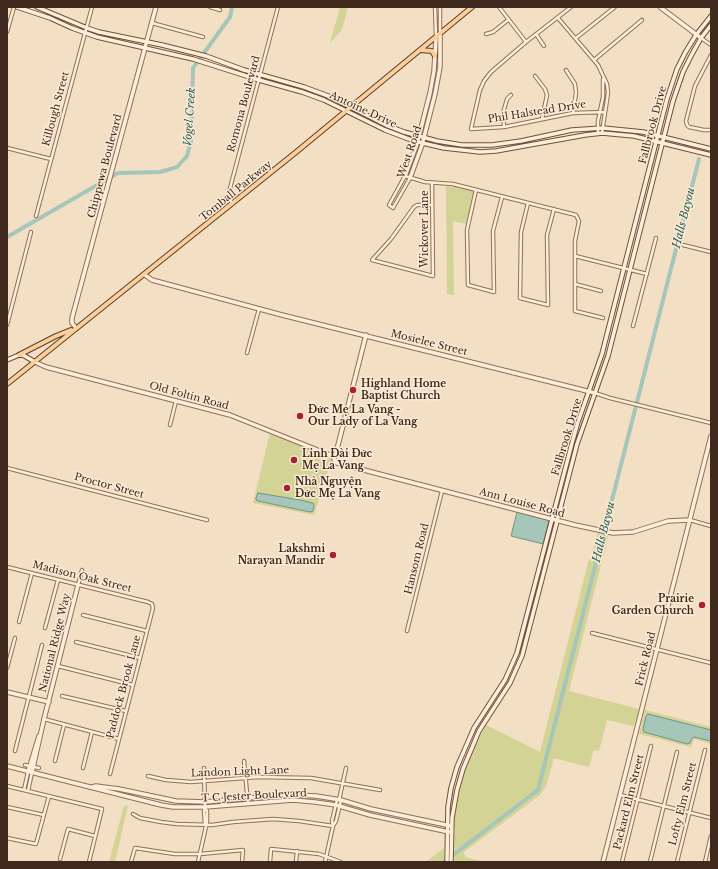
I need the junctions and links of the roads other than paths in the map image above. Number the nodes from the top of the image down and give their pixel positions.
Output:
1 (14, 7) edge
2 (17, 7) edge
3 (37, 7) edge
4 (92, 7) edge
5 (156, 7) edge
6 (210, 7) edge
7 (278, 7) edge
8 (435, 7) edge
9 (440, 7) edge
10 (472, 7) edge
11 (499, 7) edge
12 (572, 7) edge
13 (615, 7) edge
14 (660, 7) edge
15 (220, 10) dead end
16 (52, 13) junction
17 (711, 16) edge
18 (50, 18) junction
19 (558, 18) junction
20 (508, 20) junction
21 (642, 20) dead end
22 (152, 23) junction
23 (711, 25) edge
24 (87, 28) junction
25 (7, 32) edge
26 (85, 34) junction
27 (440, 34) junction
28 (486, 34) dead end
29 (536, 34) junction
30 (696, 35) junction
31 (203, 37) dead end
32 (436, 38) junction
33 (576, 38) junction
34 (701, 38) junction
35 (146, 42) junction
36 (526, 42) junction
37 (711, 45) edge
38 (544, 46) dead end
39 (145, 47) junction
40 (179, 50) junction
41 (420, 50) junction
42 (178, 55) junction
43 (711, 55) edge
44 (435, 56) junction
45 (594, 60) junction
46 (228, 64) junction
47 (226, 70) junction
48 (566, 70) dead end
49 (260, 75) junction
50 (535, 76) dead end
51 (603, 78) junction
52 (259, 80) junction
53 (304, 87) junction
54 (302, 92) junction
55 (430, 93) junction
56 (436, 94) junction
57 (511, 94) dead end
58 (350, 107) junction
59 (345, 111) junction
60 (600, 111) junction
61 (605, 112) junction
62 (572, 113) junction
63 (542, 119) junction
64 (386, 125) junction
65 (504, 127) junction
66 (598, 128) junction
67 (603, 128) junction
68 (385, 130) junction
69 (711, 130) edge
70 (602, 133) junction
71 (598, 134) junction
72 (419, 136) junction
73 (546, 136) junction
74 (658, 136) junction
75 (664, 137) junction
76 (424, 138) junction
77 (657, 141) junction
78 (417, 142) junction
79 (547, 142) junction
80 (422, 143) junction
81 (662, 143) junction
82 (480, 146) junction
83 (7, 148) edge
84 (711, 149) edge
85 (480, 152) junction
86 (711, 155) edge
87 (51, 159) junction
88 (405, 176) junction
89 (410, 178) junction
90 (432, 183) junction
91 (476, 190) junction
92 (502, 197) junction
93 (642, 198) junction
94 (648, 199) junction
95 (233, 203) junction
96 (528, 203) junction
97 (432, 205) junction
98 (554, 209) junction
99 (36, 216) dead end
100 (31, 232) dead end
101 (656, 238) dead end
102 (683, 245) dead end
103 (711, 252) edge
104 (574, 256) junction
105 (624, 268) junction
106 (630, 270) junction
107 (145, 274) junction
108 (647, 274) junction
109 (575, 284) junction
110 (601, 291) dead end
111 (259, 309) junction
112 (603, 318) dead end
113 (7, 325) edge
114 (633, 326) dead end
115 (76, 328) junction
116 (366, 336) junction
117 (247, 353) dead end
118 (19, 355) junction
119 (7, 360) edge
120 (35, 362) junction
121 (7, 384) edge
122 (589, 391) junction
123 (595, 393) junction
124 (176, 401) junction
125 (711, 423) edge
126 (170, 425) dead end
127 (711, 436) edge
128 (335, 457) junction
129 (7, 468) edge
130 (442, 491) junction
131 (552, 519) junction
132 (207, 520) dead end
133 (690, 520) junction
134 (558, 521) junction
135 (711, 526) edge
136 (7, 567) edge
137 (82, 570) dead end
138 (32, 573) junction
139 (58, 580) junction
140 (78, 585) junction
141 (152, 604) joint
142 (529, 609) junction
143 (534, 611) junction
144 (83, 615) dead end
145 (19, 622) dead end
146 (45, 628) dead end
147 (147, 631) junction
148 (407, 631) dead end
149 (592, 634) dead end
150 (15, 638) dead end
151 (76, 642) dead end
152 (42, 645) dead end
153 (657, 650) junction
154 (517, 653) junction
155 (522, 656) junction
156 (140, 658) junction
157 (711, 664) edge
158 (58, 666) junction
159 (7, 668) edge
160 (133, 685) junction
161 (7, 692) edge
162 (62, 696) dead end
163 (28, 697) junction
164 (49, 702) junction
165 (126, 711) junction
166 (44, 720) junction
167 (64, 725) junction
168 (92, 732) junction
169 (119, 739) junction
170 (652, 746) dead end
171 (705, 750) dead end
172 (15, 751) dead end
173 (677, 752) dead end
174 (55, 761) dead end
175 (244, 761) dead end
176 (25, 765) dead end
177 (7, 766) edge
178 (32, 767) junction
179 (39, 768) dead end
180 (83, 768) dead end
181 (204, 768) dead end
182 (346, 768) dead end
183 (30, 772) junction
184 (110, 774) dead end
185 (148, 776) dead end
186 (246, 778) junction
187 (205, 782) junction
188 (343, 783) junction
189 (7, 786) edge
190 (90, 787) junction
191 (24, 790) junction
192 (380, 790) dead end
193 (28, 791) junction
194 (128, 791) junction
195 (620, 795) junction
196 (49, 796) junction
197 (126, 797) junction
198 (247, 798) junction
199 (638, 799) junction
200 (339, 800) junction
201 (205, 802) junction
202 (248, 804) junction
203 (7, 806) edge
204 (338, 806) junction
205 (664, 806) junction
206 (205, 807) junction
207 (690, 812) junction
208 (133, 814) dead end
209 (44, 815) junction
210 (711, 818) edge
211 (206, 825) junction
212 (333, 826) junction
213 (449, 826) junction
214 (449, 832) junction
215 (95, 836) junction
216 (711, 836) edge
217 (7, 838) edge
218 (298, 852) junction
219 (200, 854) junction
220 (326, 856) junction
221 (60, 859) dead end
222 (89, 862) edge
223 (131, 862) edge
224 (198, 862) edge
225 (242, 862) edge
226 (270, 862) edge
227 (296, 862) edge
228 (325, 862) edge
229 (341, 862) edge
230 (447, 862) edge
231 (451, 862) edge
232 (603, 862) edge
233 (622, 862) edge
234 (650, 862) edge
235 (677, 862) edge
236 (705, 862) edge

1 - 25 street
2 - 18 street, Antoine Drive
3 - 16 street, Antoine Drive
4 - 24 street, Killough Street
5 - 22 street, Chippewa Boulevard
6 - 15 street
7 - 49 street, Romona Boulevard
8 - 32 street, West Road
9 - 27 street, West Road
10 - 27 main road, Tomball Parkway
11 - 20 street
12 - 19 street
13 - 33 street
14 - 30 street
16 - 18 street
16 - 24 street, Antoine Drive
17 - 30 street, Fallbrook Drive
18 - 26 street, Antoine Drive
19 - 29 street
19 - 33 street
20 - 28 street
20 - 36 street
21 - 45 street
22 - 31 street
22 - 35 street, Chippewa Boulevard
23 - 34 street, Fallbrook Drive
24 - 26 street, Killough Street
24 - 35 street, Antoine Drive
26 - 39 street, Antoine Drive
26 - 87 street, Killough Street
27 - 32 main road, Tomball Parkway
27 - 56 street, West Road
29 - 36 street
29 - 38 street
30 - 34 street
30 - 74 street, Fallbrook Drive
32 - 41 main road, Tomball Parkway
32 - 44 street, West Road
33 - 45 street
34 - 37 street
34 - 75 street, Fallbrook Drive
35 - 39 street, Chippewa Boulevard
35 - 40 street, Antoine Drive
36 - 65 street, Phil Halstead Drive
39 - 42 street, Antoine Drive
39 - 115 street, Chippewa Boulevard
40 - 42 street
40 - 46 street, Antoine Drive
41 - 44 main road
41 - 58 main road, Tomball Parkway
42 - 47 street, Antoine Drive
43 - 69 street
44 - 55 street, West Road
45 - 51 street
46 - 47 street
46 - 49 street, Antoine Drive
47 - 52 street, Antoine Drive
48 - 62 street
49 - 52 street, Romona Boulevard
49 - 53 street, Antoine Drive
50 - 63 street
51 - 60 street
51 - 61 street
52 - 54 street, Antoine Drive
52 - 95 street, Romona Boulevard
53 - 54 street
53 - 58 street, Antoine Drive
54 - 59 street, Antoine Drive
55 - 56 street
55 - 72 street, West Road
56 - 76 street, West Road
57 - 65 street
58 - 59 main road, Tomball Parkway
58 - 64 street, Antoine Drive
59 - 68 street, Antoine Drive
59 - 95 main road, Tomball Parkway
60 - 61 street, Phil Halstead Drive
60 - 62 street, Phil Halstead Drive
60 - 66 street
61 - 67 street
62 - 63 street, Phil Halstead Drive
63 - 65 street, Phil Halstead Drive
64 - 68 street
64 - 72 street, Antoine Drive
66 - 67 street, Antoine Drive
66 - 71 street
66 - 73 street, Antoine Drive
67 - 70 street
67 - 74 street, Antoine Drive
68 - 78 street, Antoine Drive
70 - 71 street, Antoine Drive
70 - 77 street, Antoine Drive
71 - 79 street, Antoine Drive
72 - 76 street, Antoine Drive
72 - 78 street, West Road
73 - 79 street
73 - 82 street, Antoine Drive
74 - 75 street, Antoine Drive
74 - 77 street, Fallbrook Drive
75 - 81 street, Fallbrook Drive
75 - 84 street, Antoine Drive
76 - 80 street, West Road
76 - 82 street, Antoine Drive
77 - 81 street, Antoine Drive
77 - 93 street, Fallbrook Drive
78 - 80 street, Antoine Drive
78 - 88 street, West Road
79 - 85 street, Antoine Drive
80 - 85 street, Antoine Drive
80 - 89 street, West Road
81 - 86 street, Antoine Drive
81 - 94 street, Fallbrook Drive
82 - 85 street
83 - 87 street
87 - 99 street, Killough Street
88 - 89 street
88 - 89 street, West Road
89 - 90 street
90 - 91 street
90 - 97 street, Wickover Lane
91 - 92 street
91 - 92 street
92 - 96 street
93 - 94 street
93 - 105 street, Fallbrook Drive
94 - 106 street, Fallbrook Drive
95 - 107 main road, Tomball Parkway
96 - 98 street
96 - 98 street
97 - 97 street, Wickover Lane
98 - 104 street
100 - 113 street
101 - 108 street
102 - 103 street
104 - 105 street
104 - 109 street
105 - 106 street
105 - 122 street, Fallbrook Drive
106 - 108 street
106 - 123 street, Fallbrook Drive
107 - 111 street, Mosielee Street
107 - 115 main road, Tomball Parkway
108 - 114 street
109 - 110 street
109 - 112 street
111 - 116 street, Mosielee Street
111 - 117 street
115 - 118 main road
115 - 120 main road, Tomball Parkway
116 - 122 street, Mosielee Street
116 - 128 street
118 - 119 street
118 - 120 street, Old Foltin Road
120 - 121 main road, Tomball Parkway
120 - 124 street, Old Foltin Road
122 - 123 street, Mosielee Street
122 - 131 street, Fallbrook Drive
123 - 125 street, Mosielee Street
123 - 134 street, Fallbrook Drive
124 - 126 street
124 - 128 street, Old Foltin Road
127 - 133 street, Frick Road
128 - 130 street, Ann Louise Road
129 - 132 street, Proctor Street
130 - 131 street, Ann Louise Road
130 - 148 street, Hansom Road
131 - 134 street, Ann Louise Road
131 - 142 street, Fallbrook Drive
133 - 134 street, Ann Louise Road
133 - 135 street, Ann Louise Road
133 - 153 street, Frick Road
134 - 143 street, Fallbrook Drive
136 - 138 street, Madison Oak Street
137 - 140 street, National Ridge Way
138 - 139 street, Madison Oak Street
138 - 145 street
139 - 140 street, Madison Oak Street
139 - 146 street
140 - 141 street, Madison Oak Street
140 - 158 street, National Ridge Way
141 - 147 street, Paddock Brook Lane
142 - 143 street
142 - 154 street, Fallbrook Drive
143 - 155 street, Fallbrook Drive
144 - 147 street
147 - 156 street, Paddock Brook Lane
149 - 153 street
150 - 159 street
151 - 156 street
152 - 163 street
153 - 157 street
153 - 195 street, Frick Road
154 - 155 street
154 - 213 street, Fallbrook Drive
155 - 213 street, Fallbrook Drive
156 - 160 street, Paddock Brook Lane
158 - 160 street
158 - 164 street, National Ridge Way
160 - 165 street, Paddock Brook Lane
161 - 163 street
162 - 165 street
163 - 164 street
163 - 172 street
164 - 166 street, National Ridge Way
165 - 169 street, Paddock Brook Lane
166 - 167 street
166 - 178 street, National Ridge Way
167 - 168 street
167 - 174 street
168 - 169 street
168 - 180 street
169 - 184 street, Paddock Brook Lane
170 - 199 street, Packard Elm Street
171 - 207 street, Lofty Elm Street
173 - 205 street
175 - 186 street
176 - 178 street
177 - 183 street, T C Jester Boulevard
178 - 179 street
178 - 183 street, National Ridge Way
181 - 187 street
182 - 188 street
183 - 190 street, T C Jester Boulevard
183 - 191 street, National Ridge Way
183 - 193 street, National Ridge Way
185 - 187 street, Landon Light Lane
186 - 187 street, Landon Light Lane
186 - 188 street, Landon Light Lane
186 - 198 street
187 - 201 street
188 - 192 street, Landon Light Lane
188 - 200 street
189 - 191 street
190 - 194 street, T C Jester Boulevard
190 - 197 street, T C Jester Boulevard
191 - 193 street
193 - 196 street
194 - 197 street
194 - 201 street, T C Jester Boulevard
195 - 199 street
195 - 232 street, Frick Road
196 - 209 street
196 - 215 street
197 - 206 street, T C Jester Boulevard
198 - 200 street, T C Jester Boulevard
198 - 201 street, T C Jester Boulevard
198 - 202 street
199 - 205 street
199 - 233 street, Packard Elm Street
200 - 204 street
200 - 213 street, T C Jester Boulevard
201 - 206 street
202 - 204 street, T C Jester Boulevard
202 - 206 street, T C Jester Boulevard
203 - 209 street
204 - 212 street
204 - 214 street, T C Jester Boulevard
205 - 207 street
205 - 234 street
206 - 211 street
207 - 210 street
207 - 235 street, Lofty Elm Street
208 - 211 street
209 - 217 street
211 - 212 street
211 - 219 street
212 - 220 street
213 - 214 street, Fallbrook Drive
214 - 230 street, Fallbrook Drive
214 - 231 street, Fallbrook Drive
215 - 221 street
215 - 222 street
216 - 236 street
218 - 220 street
218 - 226 street
218 - 227 street
219 - 223 street
219 - 224 street
219 - 225 street
220 - 228 street
220 - 229 street

